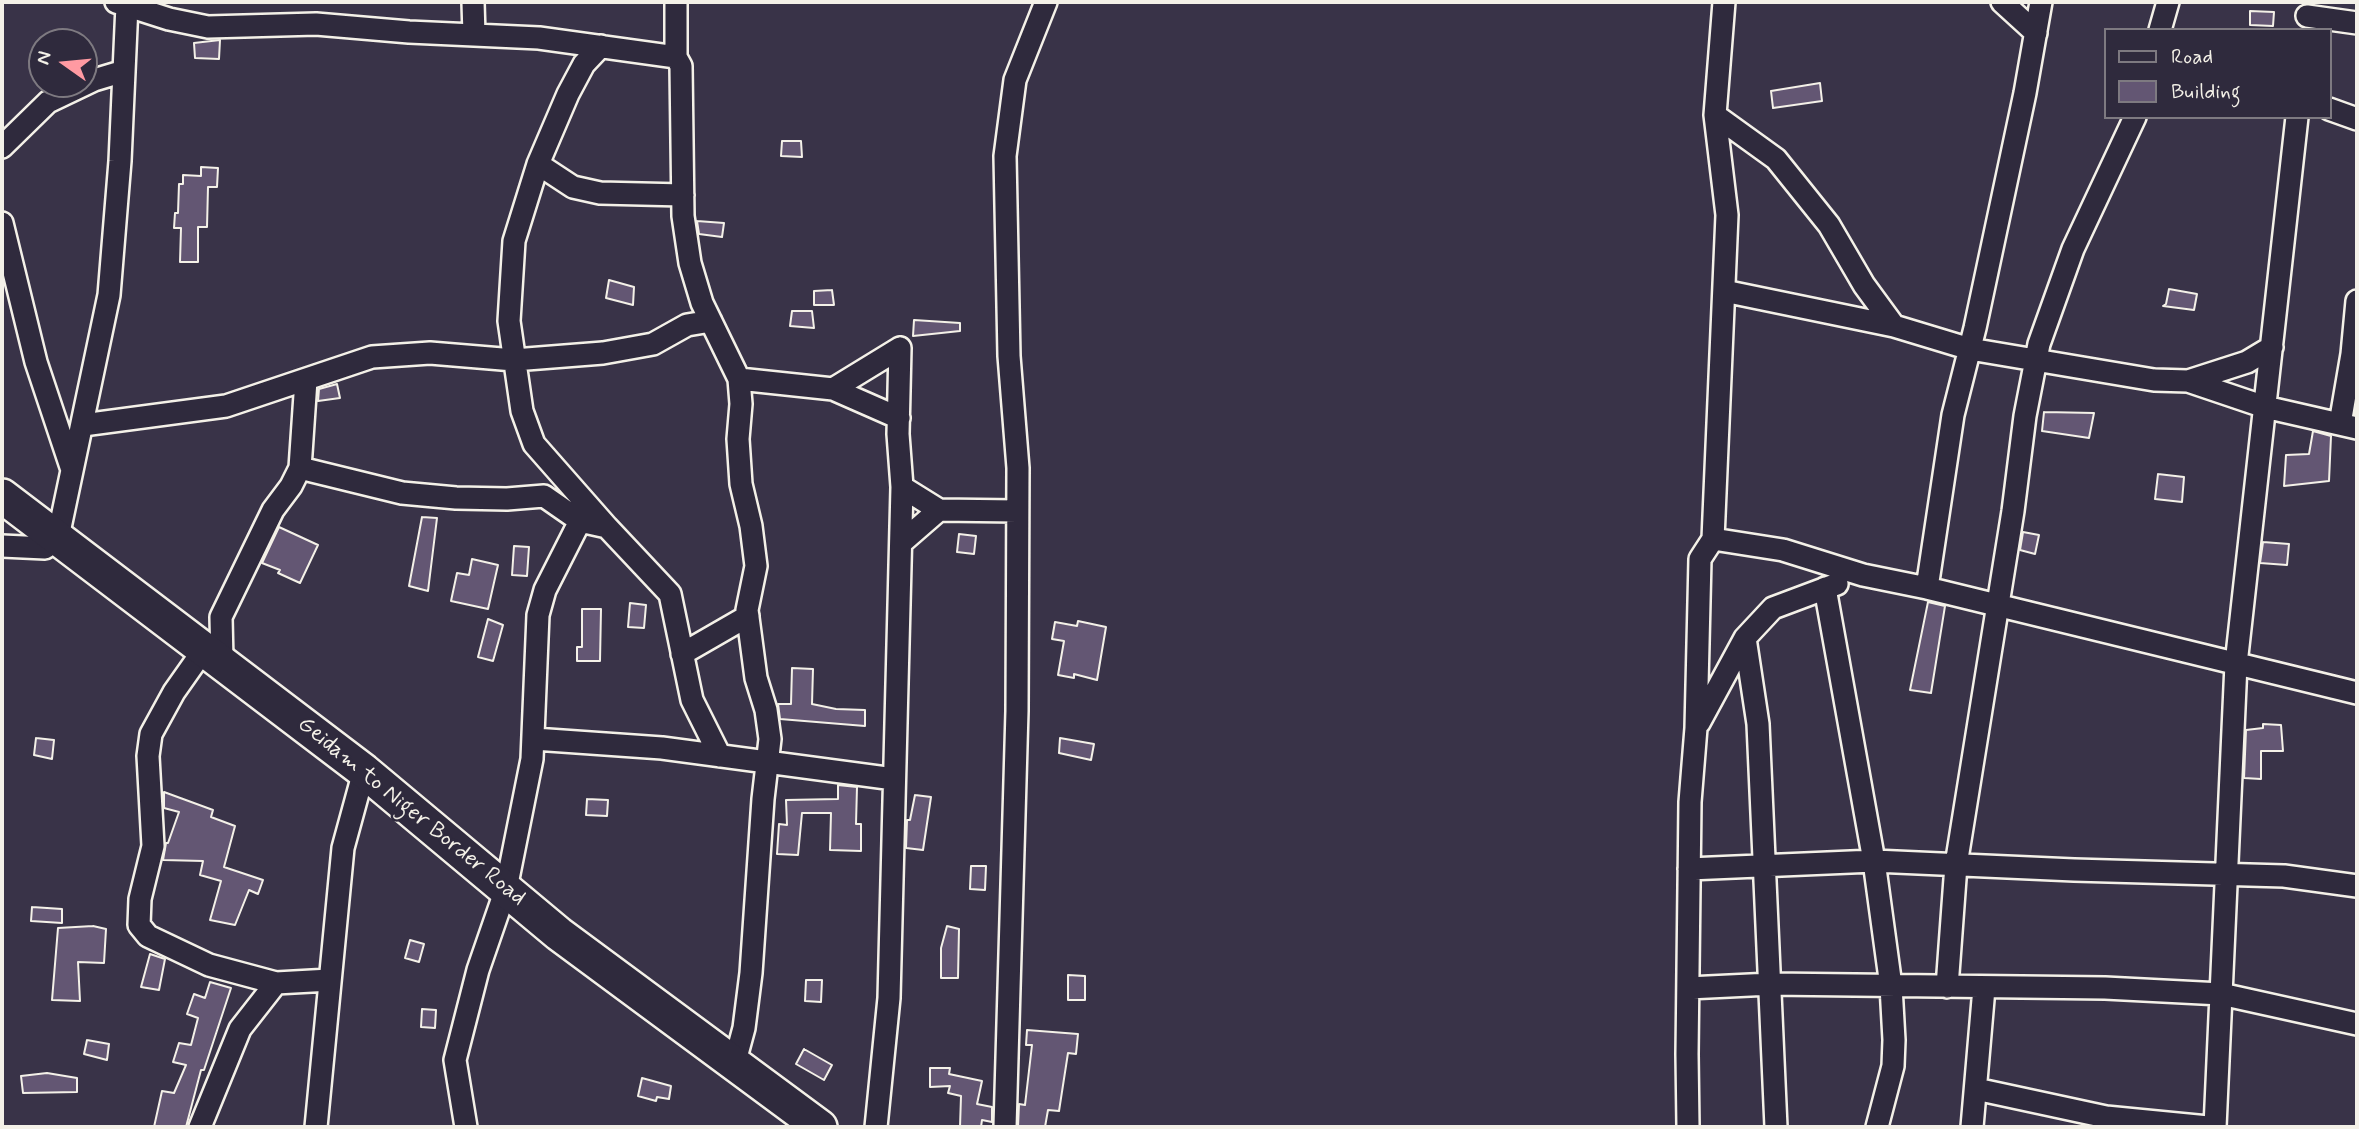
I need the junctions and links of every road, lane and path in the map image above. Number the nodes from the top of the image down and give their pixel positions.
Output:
1 (473, 2) edge
2 (676, 2) edge
3 (1046, 2) edge
4 (1724, 2) edge
5 (2001, 2) edge
6 (2041, 2) edge
7 (2168, 2) edge
8 (121, 4) edge
9 (2307, 16) edge
10 (2357, 23) edge
11 (2161, 28) edge
12 (2036, 33) junction
13 (474, 35) junction
14 (601, 46) junction
15 (676, 57) junction
16 (124, 72) junction
17 (2331, 110) edge
18 (1715, 115) junction
19 (2134, 119) edge
20 (2297, 119) edge
21 (2357, 119) edge
22 (2, 147) edge
23 (538, 164) junction
24 (683, 195) junction
25 (2, 223) edge
26 (1724, 291) junction
27 (2357, 301) edge
28 (711, 321) junction
29 (1894, 327) junction
30 (2272, 347) junction
31 (1970, 349) junction
32 (514, 360) junction
33 (2036, 362) junction
34 (739, 379) junction
35 (306, 380) junction
36 (2188, 381) junction
37 (833, 390) junction
38 (2264, 407) junction
39 (899, 418) junction
40 (83, 425) junction
41 (2348, 426) edge
42 (300, 468) junction
43 (72, 470) junction
44 (902, 487) junction
45 (2, 496) edge
46 (939, 510) junction
47 (1017, 511) junction
48 (580, 521) junction
49 (607, 527) junction
50 (58, 537) junction
51 (1713, 539) junction
52 (901, 544) junction
53 (2, 547) edge
54 (1863, 575) junction
55 (1825, 587) junction
56 (1927, 588) junction
57 (1998, 607) junction
58 (748, 616) junction
59 (1745, 638) junction
60 (682, 654) junction
61 (214, 655) junction
62 (2236, 664) junction
63 (2357, 693) edge
64 (1696, 727) junction
65 (534, 739) junction
66 (720, 756) junction
67 (767, 762) junction
68 (365, 771) junction
69 (894, 779) junction
70 (1874, 861) junction
71 (1956, 865) junction
72 (1766, 866) junction
73 (1689, 869) junction
74 (2225, 874) junction
75 (2357, 886) edge
76 (506, 889) junction
77 (330, 980) junction
78 (276, 983) junction
79 (1771, 984) junction
80 (1891, 986) junction
81 (1947, 987) junction
82 (1688, 988) junction
83 (1984, 988) junction
84 (2221, 995) junction
85 (2357, 1024) edge
86 (734, 1065) junction
87 (1976, 1089) junction
88 (200, 1127) edge
89 (316, 1127) edge
90 (466, 1127) edge
91 (820, 1127) edge
92 (876, 1127) edge
93 (1005, 1127) edge
94 (1688, 1127) edge
95 (1776, 1127) edge
96 (1877, 1127) edge
97 (1972, 1127) edge
98 (2208, 1127) edge
99 (2215, 1127) edge

1 - 13 street
2 - 15 street
3 - 47 street
4 - 18 street
5 - 12 street
6 - 12 street
7 - 11 street
8 - 13 street
8 - 16 street
9 - 10 street
12 - 31 street
13 - 14 street
14 - 15 street
14 - 23 street
15 - 24 street
16 - 22 street
16 - 40 street
17 - 21 street
18 - 26 street
18 - 29 street
19 - 33 street
20 - 30 street
23 - 24 street
23 - 32 street
24 - 28 street
25 - 43 street
26 - 29 street
26 - 51 street
27 - 41 street
28 - 32 street
28 - 34 street
29 - 31 street
30 - 36 street
30 - 38 street
31 - 33 street
31 - 56 street
32 - 35 street
32 - 49 street
33 - 36 street
33 - 57 street
34 - 37 street
34 - 58 street
35 - 40 street
35 - 42 street
36 - 38 street
37 - 39 street
37 - 39 street
38 - 41 street
38 - 62 street
39 - 44 street
40 - 43 street
42 - 48 street
42 - 61 street
43 - 50 street
44 - 46 street
44 - 52 street
45 - 50 main road, Geidam to Niger Border Road
46 - 47 street
46 - 52 street
47 - 93 street
48 - 49 street
48 - 65 street
49 - 60 street
50 - 53 street
50 - 61 main road, Geidam to Niger Border Road
51 - 54 street
51 - 64 street
52 - 69 street
54 - 55 street
54 - 56 street
55 - 59 street
55 - 70 street
56 - 57 street
57 - 62 street
57 - 71 street
58 - 60 street
58 - 67 street
59 - 64 street
59 - 72 street
60 - 66 street
61 - 68 main road, Geidam to Niger Border Road
61 - 78 street
62 - 63 street
62 - 74 street
64 - 73 street
65 - 66 street
65 - 76 street
66 - 67 street
67 - 69 street
67 - 86 street
68 - 76 main road, Geidam to Niger Border Road
68 - 77 street
69 - 92 street
70 - 71 street
70 - 72 street
70 - 80 street
71 - 74 street
71 - 81 street
72 - 73 street
72 - 79 street
73 - 82 street
74 - 75 street
74 - 84 street
76 - 86 main road, Geidam to Niger Border Road
76 - 90 street
77 - 78 street
77 - 89 street
78 - 88 street
79 - 80 street
79 - 82 street
79 - 95 street
80 - 81 street
80 - 96 street
81 - 83 street
82 - 94 street
83 - 84 street
83 - 87 street
84 - 85 street
84 - 99 street
86 - 91 main road, Geidam to Niger Border Road
87 - 97 street
87 - 98 street

